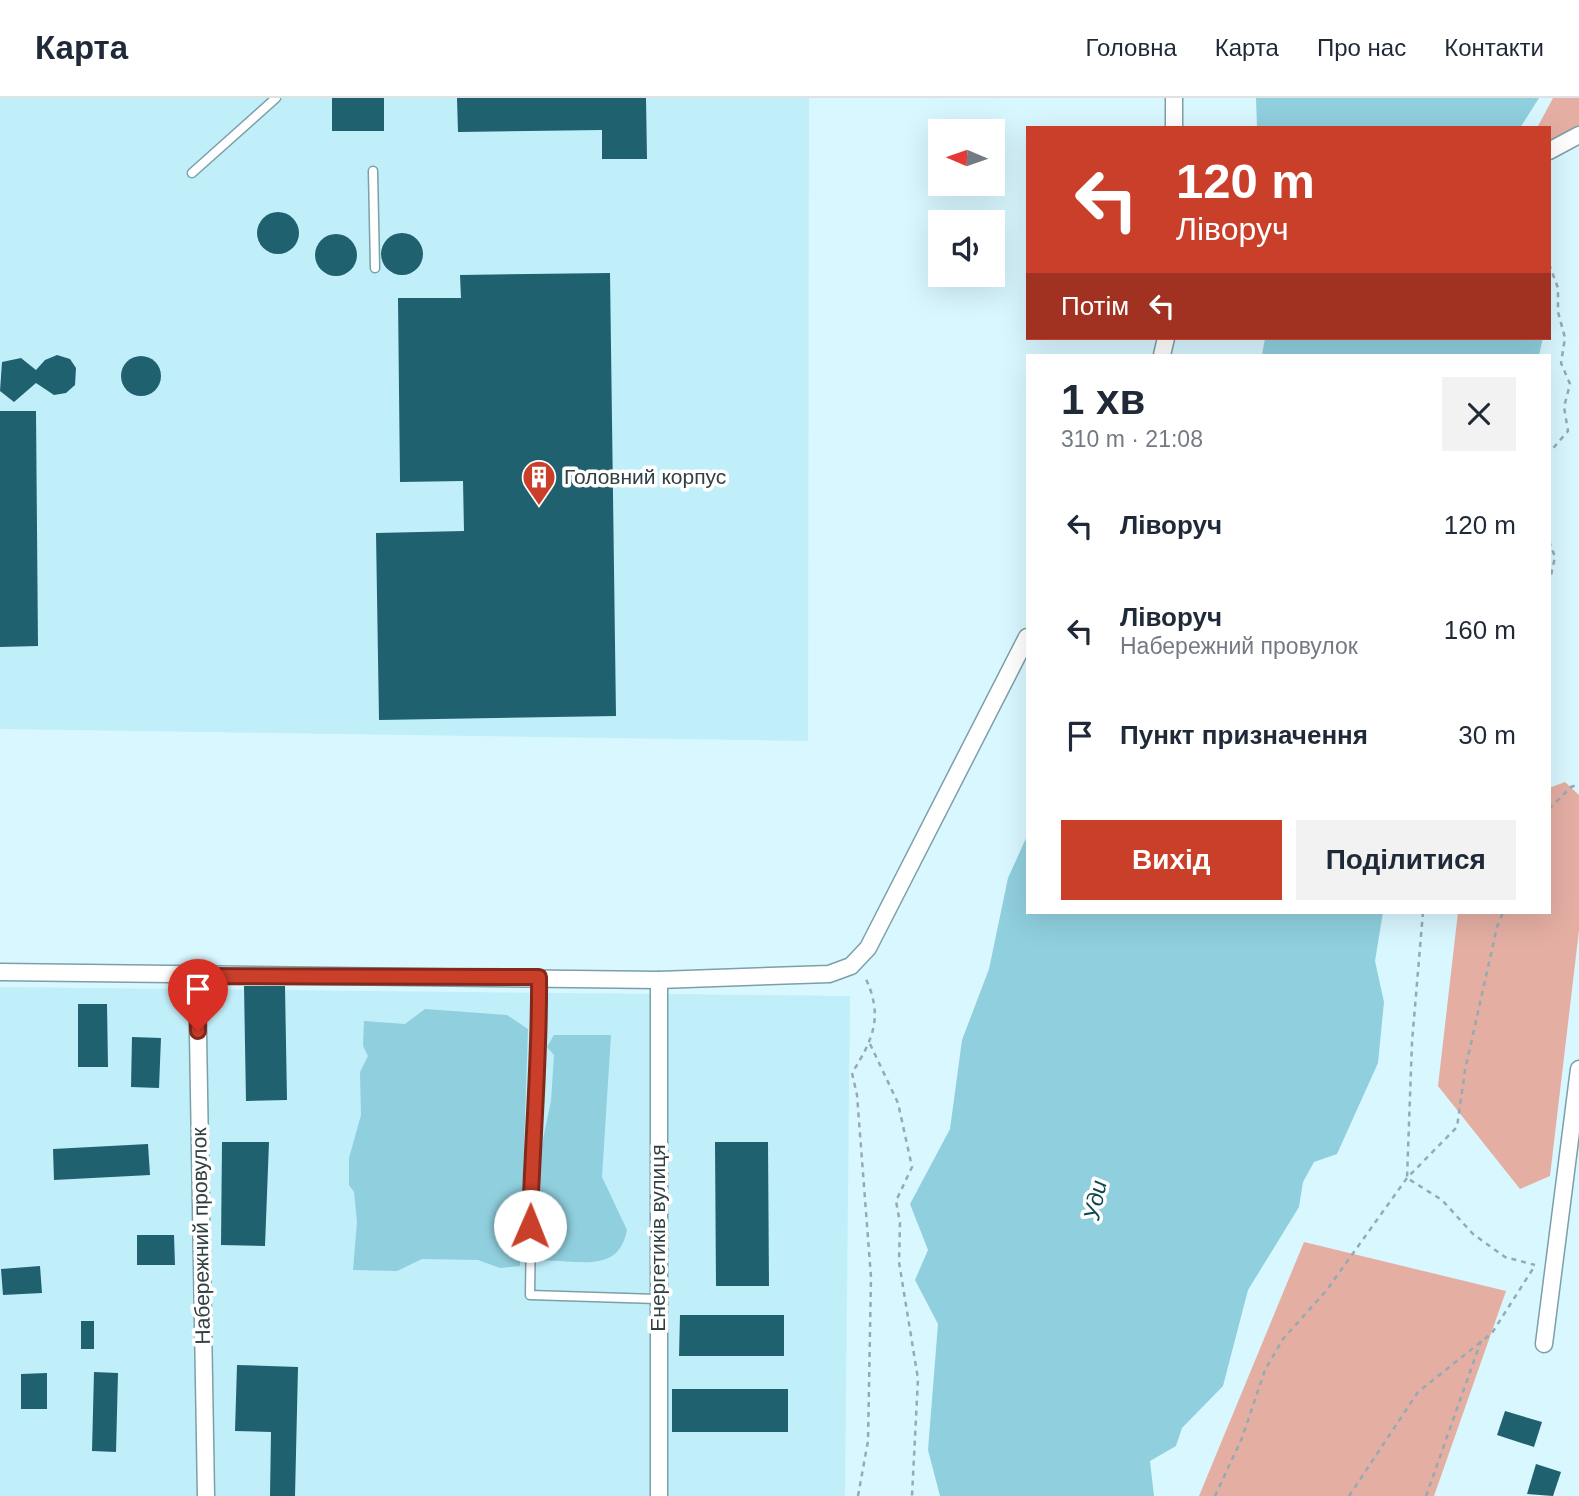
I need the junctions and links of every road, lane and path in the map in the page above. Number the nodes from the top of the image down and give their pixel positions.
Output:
1 (276, 98) edge
2 (1174, 98) edge
3 (1174, 126) edge
4 (1579, 135) edge
5 (1551, 150) edge
6 (373, 171) dead end
7 (192, 173) dead end
8 (375, 268) dead end
9 (1551, 269) edge
10 (1551, 451) edge
11 (1551, 546) edge
12 (1551, 574) edge
13 (1026, 639) edge
14 (1579, 784) edge
15 (1551, 807) edge
16 (1423, 914) edge
17 (1502, 914) edge
18 (857, 960) junction
19 (0, 972) edge
20 (197, 976) junction
21 (539, 977) junction
22 (659, 980) junction
23 (870, 1044) junction
24 (1579, 1069) edge
25 (1407, 1178) junction
26 (1553, 1257) junction
27 (1535, 1265) junction
28 (657, 1299) junction
29 (1482, 1341) junction
30 (1544, 1344) dead end
31 (206, 1496) edge
32 (659, 1496) edge
33 (858, 1496) edge
34 (912, 1496) edge
35 (1215, 1496) edge
36 (1349, 1496) edge
37 (1426, 1496) edge

1 - 7 lane
2 - 3 street
4 - 5 street
6 - 8 lane
9 - 10 path
11 - 12 path
13 - 18 street
14 - 15 path
16 - 25 path
17 - 25 path
18 - 22 street
18 - 23 path
19 - 20 street
20 - 21 street
20 - 31 street, Набережний провулок
21 - 22 street
21 - 28 lane
22 - 28 street, Енергетиків вулиця
23 - 33 path
23 - 34 path
24 - 26 street
25 - 27 path
25 - 35 path
26 - 27 path
26 - 30 street
27 - 29 path
28 - 32 street, Енергетиків вулиця
29 - 36 path
29 - 37 path

